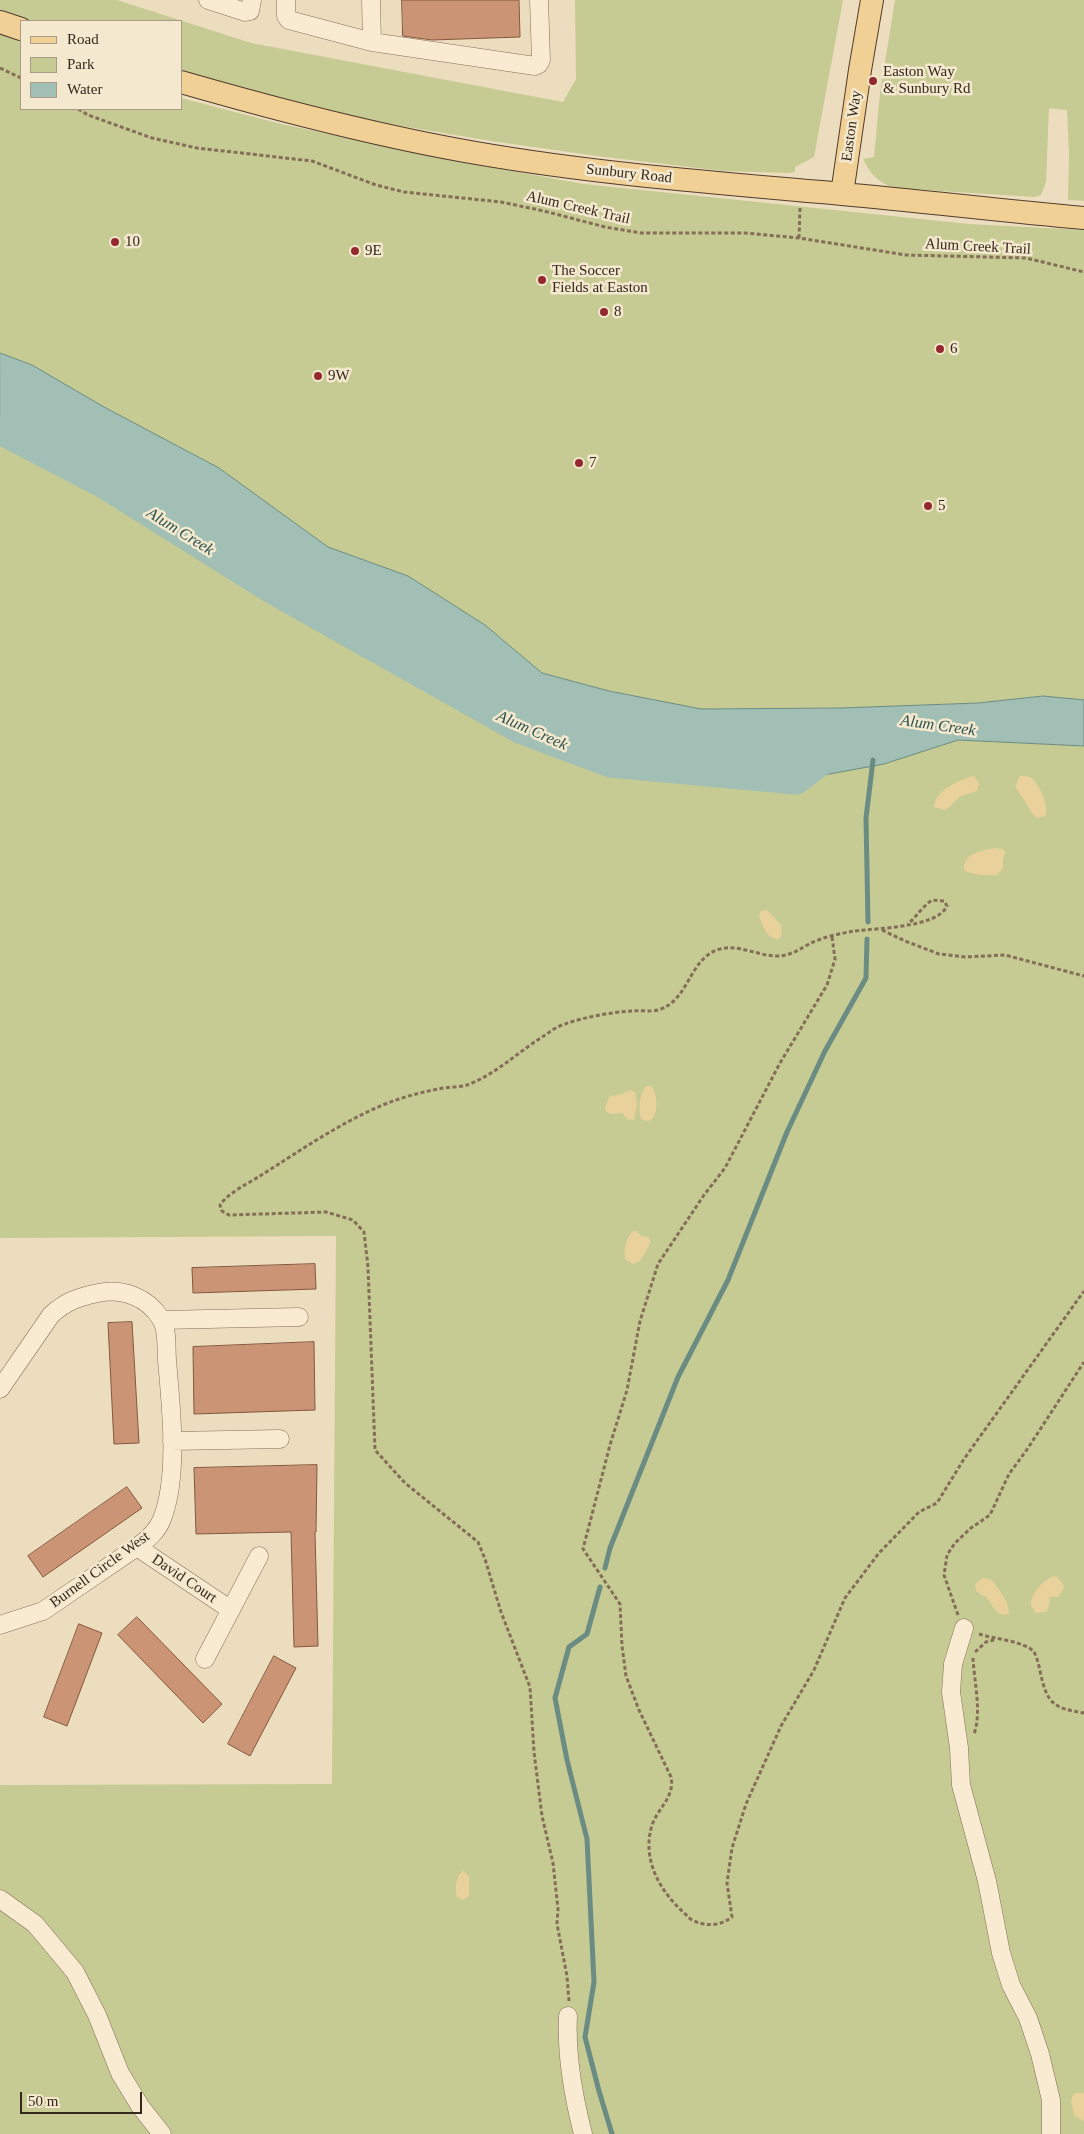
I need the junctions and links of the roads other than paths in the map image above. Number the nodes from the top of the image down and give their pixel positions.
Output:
1 (208, 0) edge
2 (252, 0) edge
3 (286, 0) edge
4 (371, 0) edge
5 (539, 0) edge
6 (872, 0) edge
7 (0, 22) edge
8 (20, 29) edge
9 (372, 42) junction
10 (182, 82) edge
11 (842, 194) junction
12 (1084, 218) edge
13 (158, 1315) junction
14 (300, 1317) dead end
15 (0, 1389) edge
16 (280, 1439) dead end
17 (172, 1441) junction
18 (137, 1547) junction
19 (259, 1556) dead end
20 (231, 1610) junction
21 (0, 1624) edge
22 (964, 1628) road end
23 (205, 1658) dead end
24 (0, 1899) edge
25 (568, 2016) road end
26 (162, 2134) edge
27 (583, 2134) edge
28 (1051, 2134) edge

1 - 2 street
3 - 9 street
4 - 9 street
5 - 9 street
6 - 11 main road, Easton Way
7 - 8 main road
10 - 11 main road, Sunbury Road
11 - 12 main road, Sunbury Road
13 - 14 street
13 - 15 street
13 - 17 street, Burnell Circle West
16 - 17 street
17 - 18 street, Burnell Circle West
18 - 20 street, David Court
18 - 21 street, Burnell Circle West
19 - 20 street
20 - 23 street
22 - 28 street
24 - 26 street
25 - 27 street

